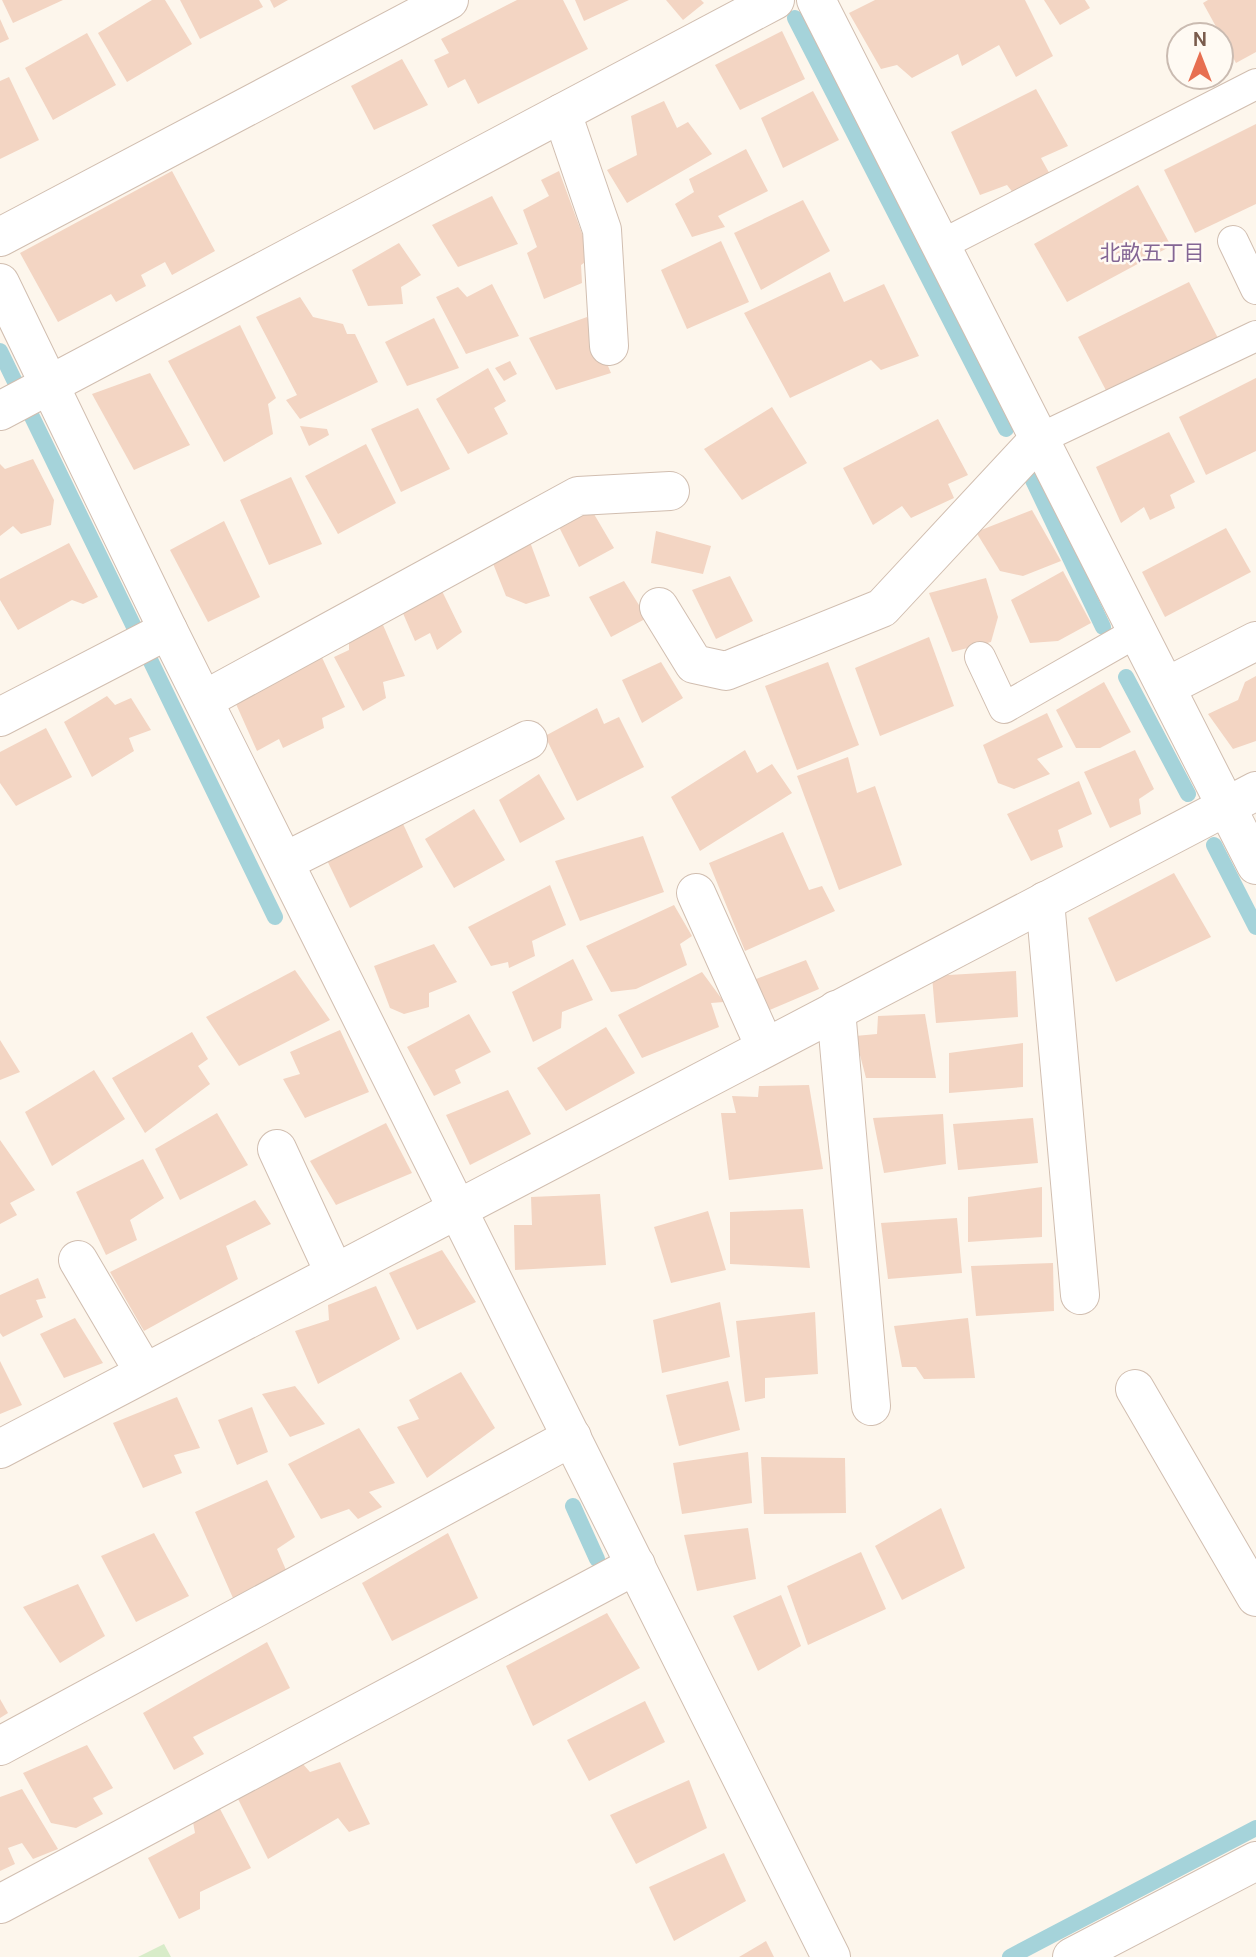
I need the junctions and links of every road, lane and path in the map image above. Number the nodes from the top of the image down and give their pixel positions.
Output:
1 (449, 0) edge
2 (775, 0) edge
3 (817, 0) edge
4 (1256, 84) edge
5 (562, 113) junction
6 (0, 237) edge
7 (1233, 242) dead end
8 (941, 245) junction
9 (0, 283) edge
10 (1256, 289) edge
11 (1256, 336) edge
12 (608, 346) dead end
13 (25, 399) edge
14 (1039, 439) junction
15 (670, 491) dead end
16 (659, 607) dead end
17 (1137, 632) junction
18 (151, 639) junction
19 (1256, 641) edge
20 (980, 657) dead end
21 (1166, 688) junction
22 (206, 699) junction
23 (0, 717) edge
24 (528, 740) dead end
25 (1241, 799) edge
26 (286, 861) junction
27 (1256, 865) edge
28 (696, 893) dead end
29 (1045, 901) junction
30 (836, 1010) junction
31 (765, 1048) junction
32 (277, 1149) dead end
33 (458, 1207) junction
34 (78, 1261) dead end
35 (334, 1272) junction
36 (1080, 1295) dead end
37 (144, 1372) junction
38 (1135, 1389) dead end
39 (870, 1406) dead end
40 (572, 1437) junction
41 (0, 1449) edge
42 (636, 1565) junction
43 (1256, 1597) edge
44 (0, 1746) edge
45 (1256, 1861) edge
46 (0, 1903) edge
47 (831, 1957) edge
48 (1072, 1957) edge

1 - 6 street
2 - 5 street
3 - 8 street
4 - 8 lane
5 - 12 street
5 - 13 street
7 - 10 lane
8 - 14 street
9 - 13 street
11 - 14 lane
13 - 18 street
14 - 16 street
14 - 17 street
15 - 22 street
17 - 20 lane
17 - 21 street
18 - 22 street
18 - 23 street
19 - 21 street
21 - 25 street
22 - 26 street
24 - 26 street
25 - 27 street
25 - 29 street
26 - 33 street
28 - 31 street
29 - 30 street
29 - 36 street
30 - 31 street
30 - 39 street
31 - 33 street
32 - 35 street
33 - 35 street
33 - 40 street
34 - 37 street
35 - 37 street
37 - 41 street
38 - 43 street
40 - 42 street
40 - 44 street
42 - 46 street
42 - 47 street
45 - 48 street

